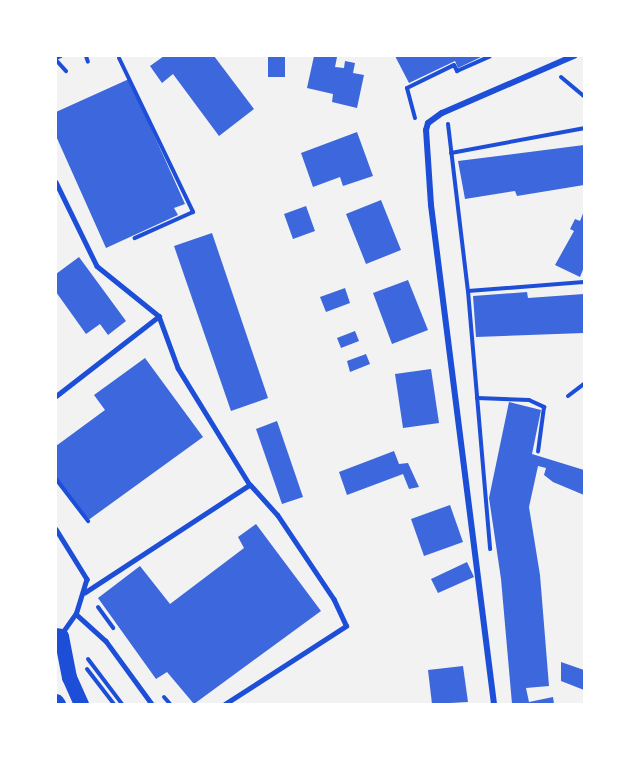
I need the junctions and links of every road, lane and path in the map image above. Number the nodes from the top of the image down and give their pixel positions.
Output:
1 (61, 56) edge
2 (86, 56) edge
3 (574, 56) edge
4 (119, 58) dead end
5 (56, 59) edge
6 (88, 62) dead end
7 (66, 71) dead end
8 (552, 74) dead end
9 (585, 96) edge
10 (449, 119) dead end
11 (585, 128) edge
12 (451, 153) junction
13 (56, 182) edge
14 (135, 238) dead end
15 (585, 282) edge
16 (468, 291) junction
17 (159, 316) junction
18 (585, 384) edge
19 (56, 396) edge
20 (568, 396) dead end
21 (477, 398) junction
22 (538, 452) dead end
23 (56, 479) edge
24 (250, 485) junction
25 (88, 521) dead end
26 (56, 529) edge
27 (491, 561) dead end
28 (85, 593) junction
29 (76, 614) junction
30 (58, 636) edge
31 (88, 659) dead end
32 (82, 662) dead end
33 (81, 705) edge
34 (114, 705) edge
35 (122, 705) edge
36 (152, 705) edge
37 (225, 705) edge
38 (494, 705) edge

1 - 5 path
2 - 6 path
3 - 38 street
4 - 14 path
5 - 7 path
8 - 9 path
10 - 12 path
11 - 12 path
12 - 16 path
13 - 17 lane
15 - 16 path
16 - 21 path
17 - 19 lane
17 - 24 lane
18 - 20 path
21 - 22 path
21 - 27 path
23 - 25 path
24 - 28 lane
24 - 37 lane
26 - 28 lane
28 - 29 lane
29 - 30 lane
29 - 36 lane
30 - 33 main road
31 - 35 path
32 - 34 path

